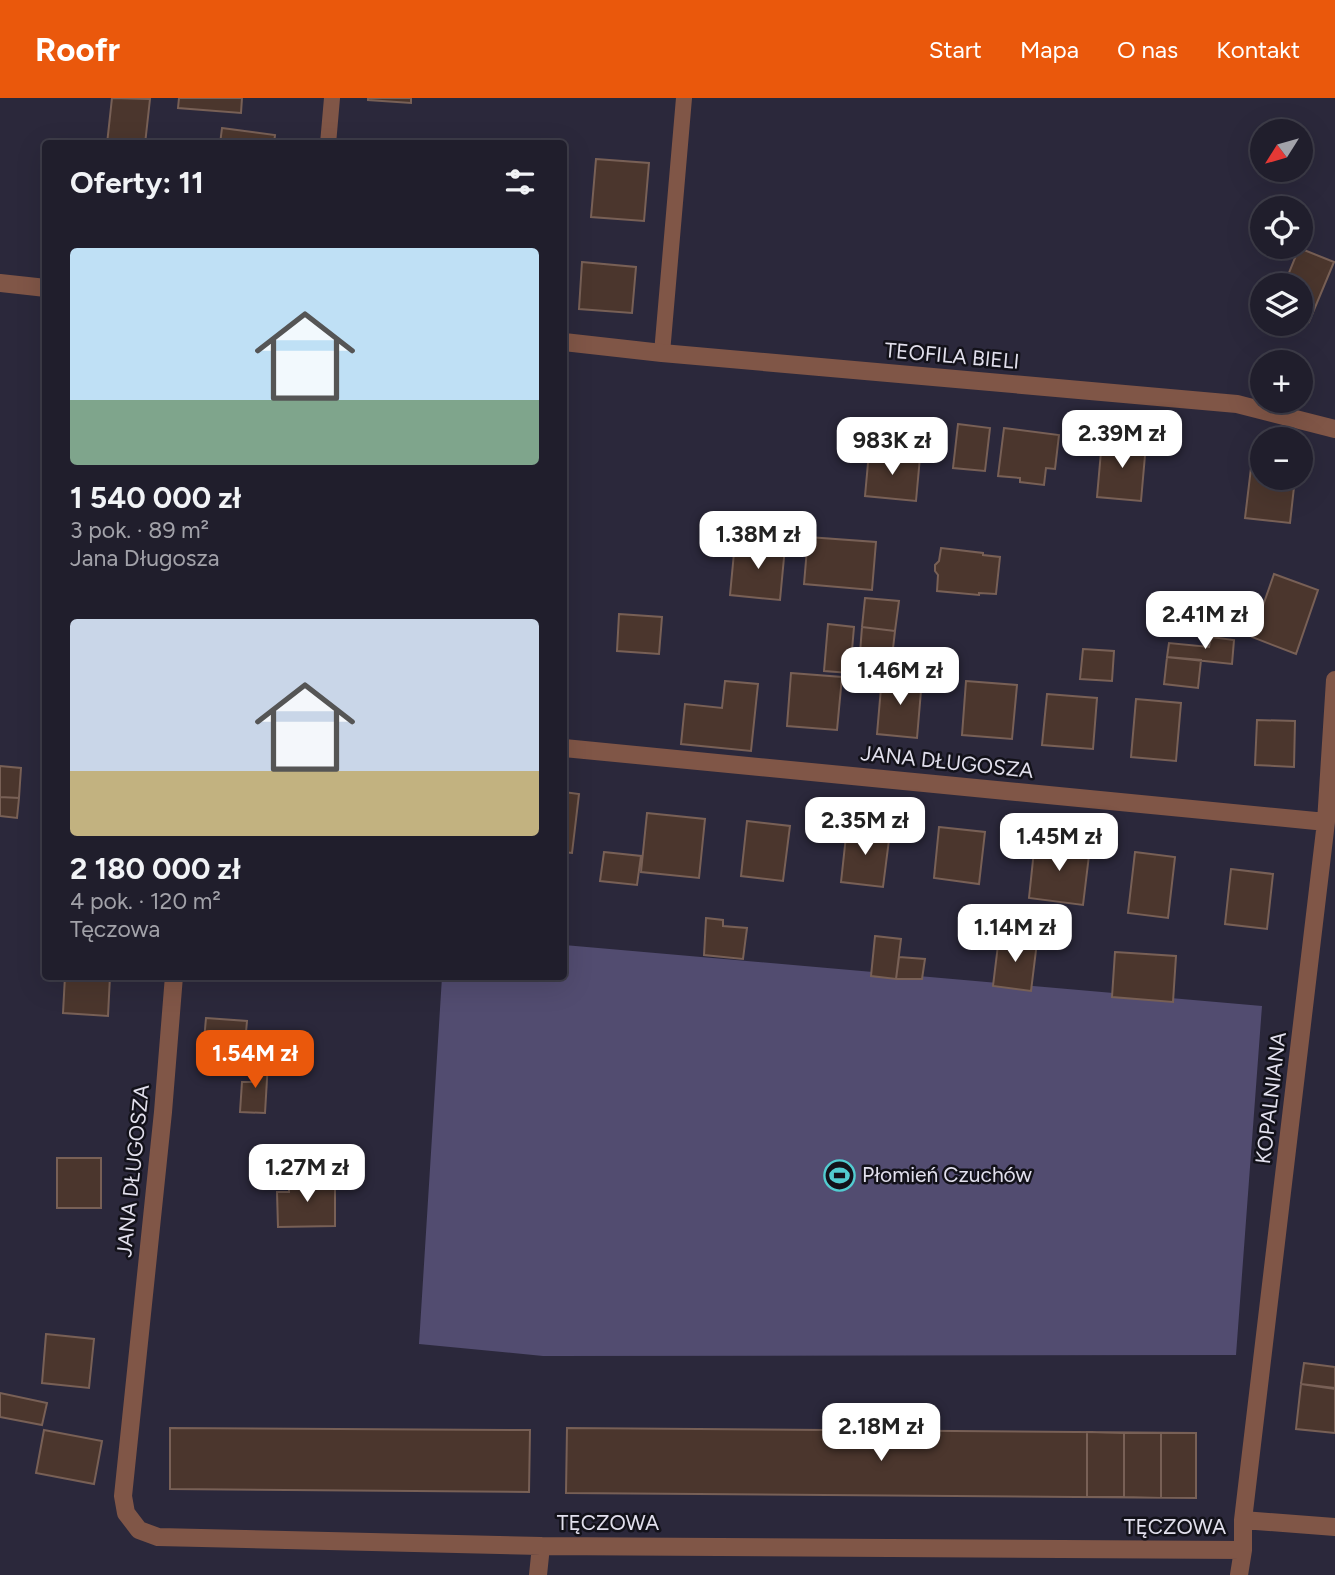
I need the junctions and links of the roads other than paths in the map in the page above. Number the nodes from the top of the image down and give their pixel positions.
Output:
1 (332, 98) edge
2 (684, 98) edge
3 (328, 140) edge
4 (0, 284) edge
5 (42, 288) edge
6 (567, 342) edge
7 (662, 353) junction
8 (1335, 429) edge
9 (1335, 680) edge
10 (567, 748) edge
11 (1326, 822) junction
12 (1329, 846) edge
13 (174, 980) edge
14 (135, 1370) joint
15 (1244, 1520) junction
16 (1335, 1527) edge
17 (541, 1546) junction
18 (1243, 1550) junction
19 (538, 1575) edge
20 (1238, 1575) edge

1 - 3 lane
2 - 7 lane
4 - 5 street
6 - 7 street, TEOFILA BIELI
7 - 8 street, TEOFILA BIELI
9 - 11 street, KOPALNIANA
10 - 11 street, JANA DŁUGOSZA
11 - 12 street, KOPALNIANA
12 - 15 street, KOPALNIANA
13 - 14 street, JANA DŁUGOSZA
14 - 17 street, TĘCZOWA
15 - 16 street
15 - 18 street, KOPALNIANA
17 - 18 street, TĘCZOWA
17 - 19 street
18 - 20 street, KOPALNIANA

